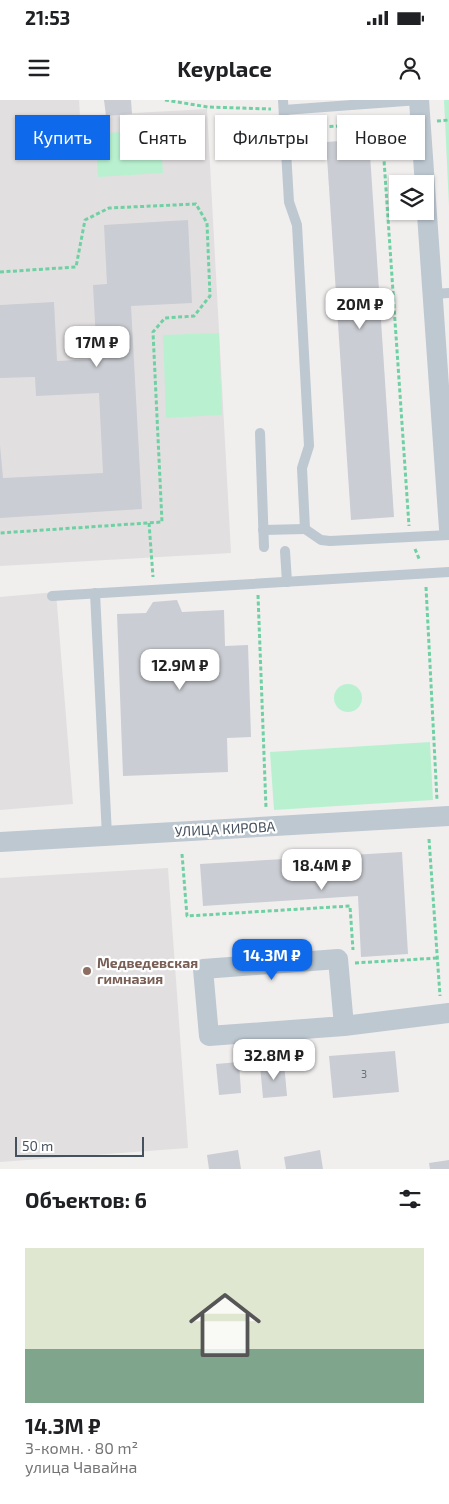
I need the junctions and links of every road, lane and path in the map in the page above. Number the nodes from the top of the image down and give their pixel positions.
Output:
1 (165, 100) edge
2 (420, 100) edge
3 (380, 103) junction
4 (284, 105) edge
5 (381, 115) edge
6 (421, 115) edge
7 (449, 120) edge
8 (425, 122) edge
9 (425, 156) edge
10 (287, 160) edge
11 (384, 160) edge
12 (0, 272) edge
13 (441, 294) edge
14 (260, 433) dead end
15 (446, 454) edge
16 (150, 523) junction
17 (306, 529) junction
18 (449, 529) edge
19 (264, 530) junction
20 (0, 533) edge
21 (449, 535) edge
22 (410, 537) junction
23 (264, 547) dead end
24 (285, 550) dead end
25 (449, 572) edge
26 (425, 574) junction
27 (287, 582) junction
28 (257, 584) junction
29 (154, 590) junction
30 (95, 593) junction
31 (52, 596) dead end
32 (443, 816) edge
33 (267, 826) junction
34 (107, 836) junction
35 (429, 839) dead end
36 (0, 842) edge
37 (182, 854) dead end
38 (438, 958) junction
39 (445, 1014) edge
40 (344, 1026) junction

1 - 4 path
2 - 3 lane
2 - 6 street
3 - 4 lane
3 - 5 path
7 - 8 path
9 - 13 street
10 - 17 lane
11 - 22 path
12 - 16 path
13 - 15 street
14 - 19 lane
15 - 18 street
16 - 20 path
16 - 29 path
17 - 19 lane
17 - 22 lane
19 - 23 lane
21 - 22 lane
22 - 26 path
24 - 27 lane
25 - 26 lane
26 - 27 lane
26 - 32 path
27 - 28 lane
28 - 29 lane
28 - 33 path
29 - 30 lane
30 - 31 lane
30 - 34 lane
32 - 33 street, УЛИЦА КИРОВА
33 - 34 street, УЛИЦА КИРОВА
34 - 36 street, УЛИЦА КИРОВА
35 - 38 path
37 - 38 path
38 - 39 path
39 - 40 street
40 - 40 street

